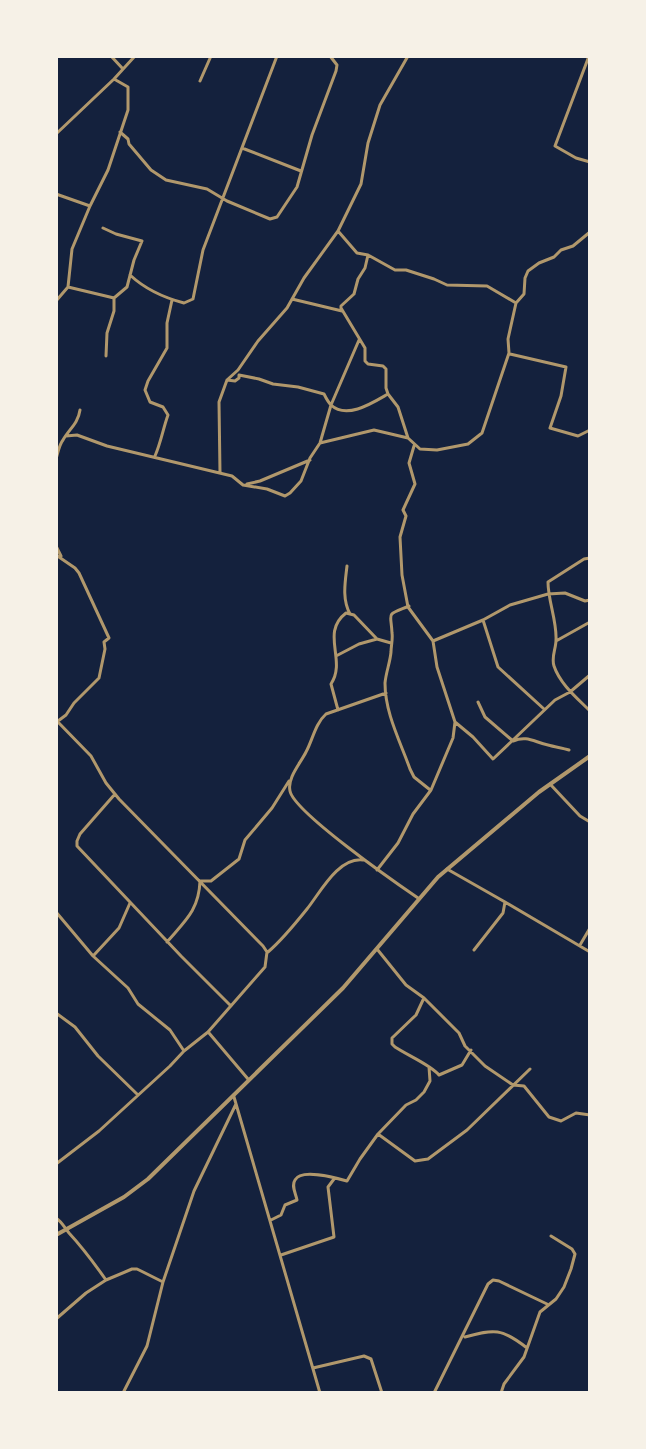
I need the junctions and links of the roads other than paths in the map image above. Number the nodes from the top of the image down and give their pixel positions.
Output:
1 (111, 56) edge
2 (135, 56) edge
3 (211, 56) edge
4 (277, 56) edge
5 (330, 56) edge
6 (408, 56) edge
7 (589, 56) edge
8 (123, 69) junction
9 (584, 70) junction
10 (590, 75) edge
11 (114, 79) junction
12 (200, 81) dead end
13 (120, 132) junction
14 (56, 134) edge
15 (242, 148) junction
16 (590, 162) edge
17 (301, 171) junction
18 (56, 194) edge
19 (222, 198) junction
20 (90, 206) junction
21 (103, 228) dead end
22 (338, 231) junction
23 (590, 232) edge
24 (368, 255) junction
25 (130, 275) junction
26 (139, 283) junction
27 (68, 287) junction
28 (127, 287) junction
29 (114, 298) junction
30 (292, 299) junction
31 (172, 300) junction
32 (56, 301) edge
33 (516, 303) junction
34 (342, 311) junction
35 (359, 340) junction
36 (509, 353) junction
37 (106, 356) dead end
38 (238, 373) junction
39 (388, 394) junction
40 (331, 405) junction
41 (80, 410) dead end
42 (590, 430) edge
43 (66, 436) junction
44 (408, 438) junction
45 (320, 443) junction
46 (414, 446) junction
47 (155, 457) junction
48 (56, 459) edge
49 (310, 460) junction
50 (220, 473) junction
51 (243, 485) junction
52 (56, 546) edge
53 (56, 555) edge
54 (590, 558) edge
55 (63, 560) junction
56 (347, 566) dead end
57 (548, 594) junction
58 (590, 600) edge
59 (409, 606) junction
60 (350, 614) junction
61 (483, 620) junction
62 (590, 622) edge
63 (377, 639) junction
64 (433, 641) junction
65 (556, 641) junction
66 (391, 643) junction
67 (336, 656) junction
68 (590, 675) edge
69 (570, 692) junction
70 (386, 693) junction
71 (478, 702) dead end
72 (338, 710) junction
73 (545, 710) junction
74 (590, 711) edge
75 (57, 720) edge
76 (455, 722) junction
77 (513, 741) junction
78 (569, 750) dead end
79 (590, 756) edge
80 (290, 780) junction
81 (550, 784) junction
82 (431, 790) junction
83 (115, 793) junction
84 (590, 822) edge
85 (366, 860) junction
86 (447, 869) junction
87 (377, 870) junction
88 (200, 881) junction
89 (418, 898) junction
90 (505, 902) junction
91 (130, 903) junction
92 (56, 912) edge
93 (590, 928) edge
94 (167, 942) junction
95 (580, 945) junction
96 (377, 949) junction
97 (474, 950) dead end
98 (267, 952) junction
99 (590, 952) edge
100 (93, 956) junction
101 (424, 998) junction
102 (231, 1006) junction
103 (56, 1013) edge
104 (208, 1032) junction
105 (471, 1050) junction
106 (184, 1051) junction
107 (429, 1067) junction
108 (530, 1069) dead end
109 (248, 1079) junction
110 (513, 1085) junction
111 (138, 1095) junction
112 (234, 1096) junction
113 (236, 1104) junction
114 (590, 1115) edge
115 (378, 1134) junction
116 (56, 1164) edge
117 (334, 1179) junction
118 (56, 1218) edge
119 (271, 1220) junction
120 (65, 1229) junction
121 (56, 1235) edge
122 (551, 1236) dead end
123 (281, 1255) junction
124 (106, 1280) junction
125 (163, 1282) junction
126 (549, 1305) junction
127 (56, 1319) edge
128 (463, 1337) junction
129 (527, 1348) junction
130 (313, 1368) junction
131 (123, 1393) edge
132 (320, 1393) edge
133 (382, 1393) edge
134 (434, 1393) edge
135 (501, 1393) edge

1 - 8 street
2 - 8 street
3 - 12 street
4 - 15 street
5 - 17 street
6 - 22 street
7 - 9 street
8 - 11 street
9 - 10 street
9 - 16 street
11 - 13 street
11 - 14 street
13 - 19 street
13 - 20 street
15 - 17 street
15 - 19 street
17 - 19 street
18 - 20 street
19 - 31 street
20 - 27 street
21 - 25 street
22 - 24 street
22 - 30 street
23 - 33 street
24 - 33 street
24 - 34 street
25 - 26 street
25 - 28 street
26 - 28 street
26 - 31 street
27 - 29 street
27 - 32 street
28 - 29 street
29 - 37 street
30 - 34 street
30 - 38 street
31 - 47 street
33 - 36 street
34 - 35 street
35 - 39 street
35 - 40 street
36 - 42 street
36 - 46 street
38 - 40 street
38 - 50 street
39 - 40 street
39 - 44 street
40 - 45 street
41 - 43 street
43 - 47 street
43 - 48 street
44 - 45 street
44 - 46 street
45 - 49 street
46 - 59 street
47 - 50 street
49 - 51 street
49 - 51 street
50 - 51 street
52 - 55 street
53 - 55 street
54 - 57 street
55 - 75 street
56 - 60 street
57 - 58 street
57 - 61 street
57 - 65 street
59 - 64 street
59 - 66 street
60 - 63 street
60 - 67 street
61 - 64 street
61 - 73 street
62 - 65 street
63 - 66 street
63 - 67 street
64 - 76 street
65 - 69 street
66 - 70 street
67 - 72 street
68 - 69 street
69 - 73 street
69 - 74 street
70 - 72 street
70 - 82 street
71 - 77 street
72 - 80 street
73 - 77 street
75 - 83 street
76 - 77 street
76 - 82 street
77 - 78 street
79 - 81 street
80 - 85 street
80 - 88 street
81 - 84 street
81 - 86 street
82 - 87 street
83 - 88 street
83 - 91 street
85 - 87 street
85 - 98 street
86 - 89 street
86 - 90 street
87 - 89 street
88 - 94 street
88 - 98 street
89 - 96 street
90 - 95 street
90 - 97 street
91 - 94 street
91 - 100 street
92 - 100 street
93 - 95 street
94 - 102 street
95 - 99 street
96 - 101 street
96 - 109 street
98 - 102 street
100 - 106 street
101 - 105 street
101 - 107 street
102 - 104 street
103 - 111 street
104 - 106 street
104 - 109 street
105 - 107 street
105 - 110 street
106 - 111 street
107 - 115 street
108 - 110 street
109 - 112 street
110 - 114 street
110 - 115 street
111 - 116 street
112 - 113 street
112 - 120 street
113 - 119 street
113 - 125 street
115 - 117 street
117 - 119 street
117 - 123 street
118 - 120 street
119 - 123 street
120 - 121 street
120 - 124 street
122 - 126 street
123 - 130 street
124 - 125 street
124 - 127 street
125 - 131 street
126 - 128 street
126 - 129 street
128 - 129 street
128 - 134 street
129 - 135 street
130 - 132 street
130 - 133 street

